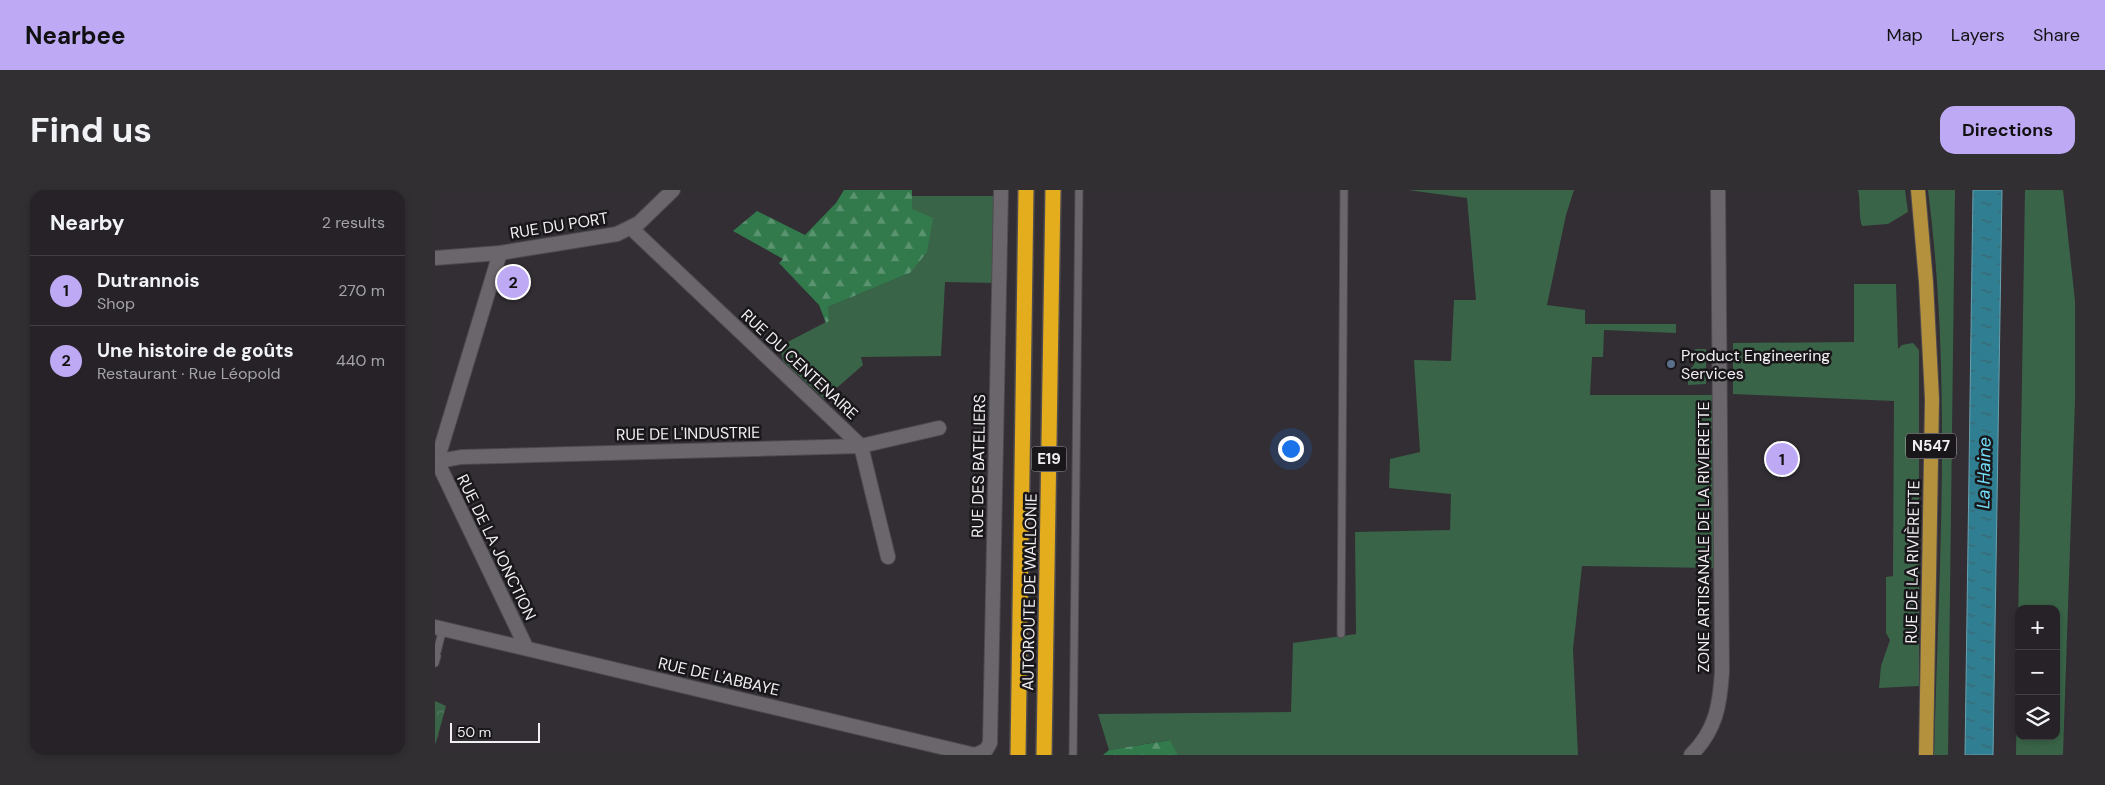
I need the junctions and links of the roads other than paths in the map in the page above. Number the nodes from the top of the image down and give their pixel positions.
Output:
1 (673, 190) edge
2 (1001, 190) edge
3 (1027, 190) edge
4 (1053, 190) edge
5 (1079, 190) edge
6 (1344, 190) edge
7 (1718, 190) edge
8 (1918, 190) edge
9 (631, 228) junction
10 (500, 253) junction
11 (435, 258) edge
12 (939, 428) dead end
13 (861, 446) junction
14 (436, 462) edge
15 (889, 557) dead end
16 (439, 627) edge
17 (1341, 634) dead end
18 (526, 647) junction
19 (436, 657) edge
20 (990, 743) joint
21 (1018, 755) edge
22 (1044, 755) edge
23 (1073, 755) edge
24 (1691, 755) edge
25 (1926, 755) edge

1 - 9 street, RUE DU PORT
2 - 20 street, RUE DES BATELIERS
3 - 21 highway, AUTOROUTE DE WALLONIE / E19
4 - 22 highway, AUTOROUTE DE WALLONIE / E19
5 - 23 lane
6 - 17 lane
7 - 24 street, ZONE ARTISANALE DE LA RIVIERETTE
8 - 25 main road, RUE DE LA RIVIÈRETTE / N547
9 - 10 street, RUE DU PORT
9 - 13 street, RUE DU CENTENAIRE
10 - 11 street, RUE DU PORT
10 - 14 street
12 - 13 street, RUE DE L'INDUSTRIE
13 - 14 street, RUE DE L'INDUSTRIE
13 - 15 street
14 - 18 street, RUE DE LA JONCTION
16 - 18 street, RUE DE L'ABBAYE
16 - 19 lane
18 - 20 street, RUE DE L'ABBAYE

